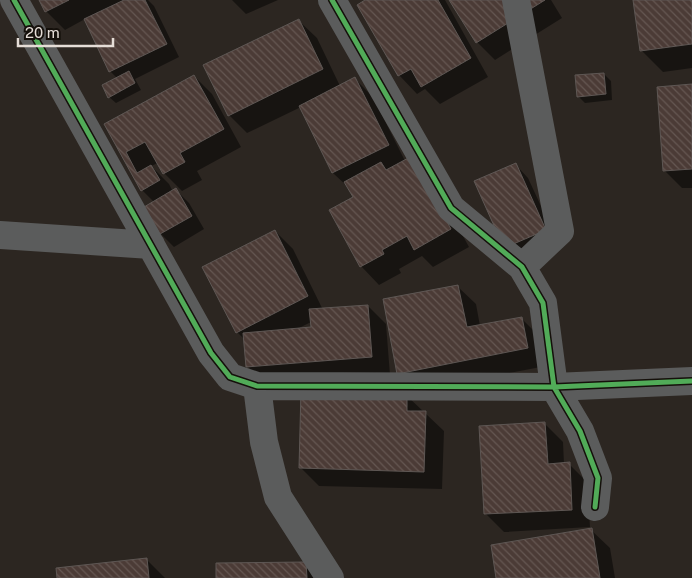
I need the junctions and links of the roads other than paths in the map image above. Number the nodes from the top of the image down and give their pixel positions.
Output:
1 (14, 0) edge
2 (332, 0) edge
3 (516, 0) edge
4 (0, 235) edge
5 (151, 245) junction
6 (522, 267) junction
7 (692, 381) edge
8 (257, 386) junction
9 (554, 387) junction
10 (595, 507) dead end
11 (330, 578) edge

1 - 5 street
2 - 6 street
3 - 6 street
4 - 5 street
5 - 8 street
6 - 9 street
7 - 9 street
8 - 9 street
8 - 11 street
9 - 10 street

